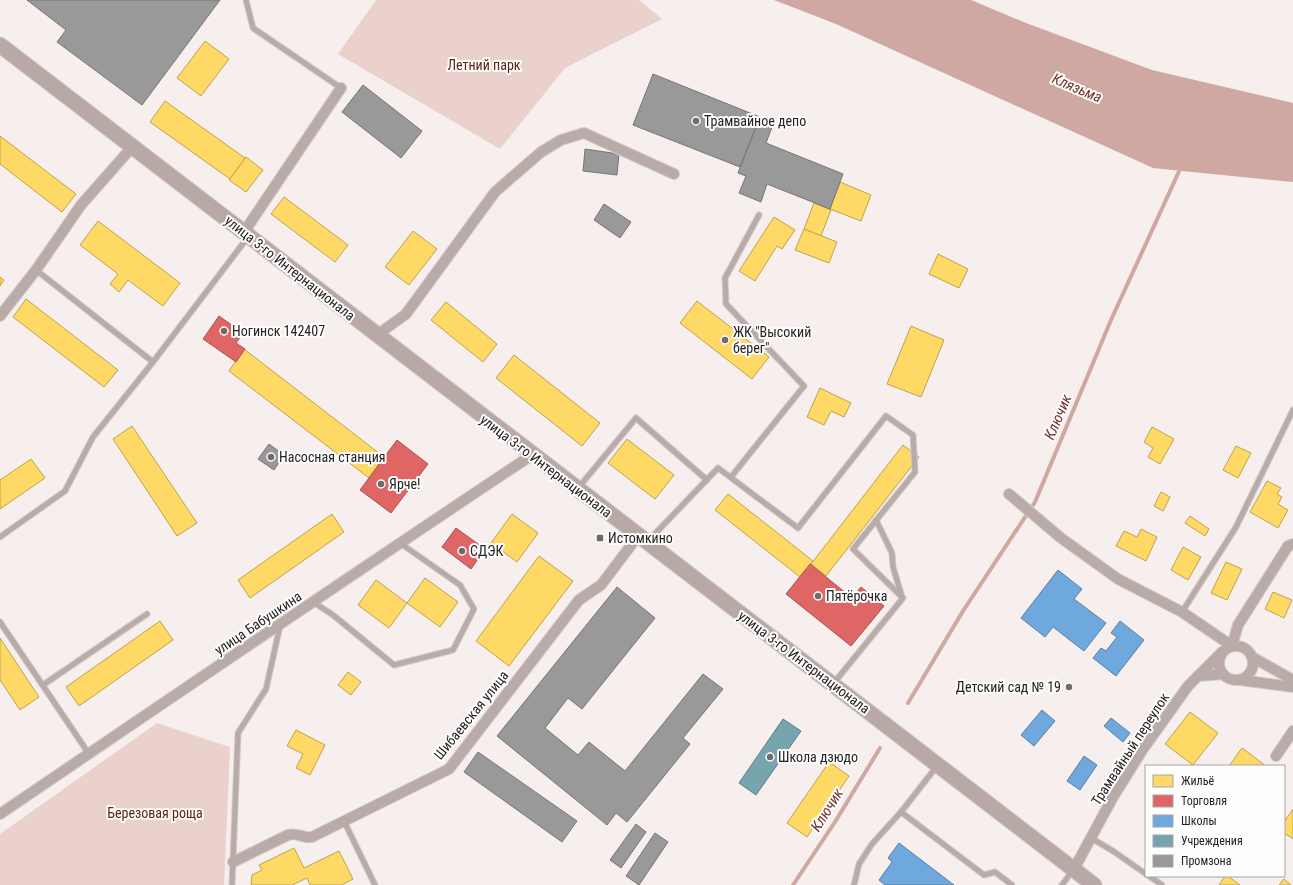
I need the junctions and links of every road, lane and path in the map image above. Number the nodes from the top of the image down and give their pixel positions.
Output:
1 (246, 0) edge
2 (0, 45) edge
3 (341, 88) joint
4 (133, 146) junction
5 (674, 174) dead end
6 (760, 215) dead end
7 (246, 234) junction
8 (36, 270) junction
9 (0, 316) edge
10 (377, 335) junction
11 (153, 362) junction
12 (1293, 410) edge
13 (532, 455) junction
14 (731, 477) junction
15 (706, 480) junction
16 (578, 490) junction
17 (1009, 494) dead end
18 (876, 520) junction
19 (0, 537) edge
20 (643, 539) junction
21 (400, 543) junction
22 (1293, 544) edge
23 (903, 598) junction
24 (313, 602) junction
25 (1182, 612) junction
26 (147, 614) dead end
27 (0, 622) edge
28 (280, 625) junction
29 (1232, 646) junction
30 (1222, 652) junction
31 (1252, 656) junction
32 (1223, 674) junction
33 (1198, 676) junction
34 (1240, 680) junction
35 (1293, 680) edge
36 (833, 684) junction
37 (43, 685) junction
38 (1293, 686) edge
39 (1293, 731) edge
40 (89, 754) junction
41 (1276, 756) dead end
42 (938, 764) junction
43 (901, 812) junction
44 (0, 814) edge
45 (344, 821) junction
46 (1091, 838) junction
47 (233, 862) junction
48 (1074, 869) junction
49 (1145, 873) edge
50 (1150, 877) edge
51 (232, 885) edge
52 (375, 885) edge
53 (854, 885) edge
54 (1012, 885) edge
55 (1062, 885) edge
56 (1094, 885) edge
57 (1162, 885) edge

1 - 3 lane
2 - 4 main road, улица 3-го Интернационала
3 - 7 street
4 - 7 main road, улица 3-го Интернационала
4 - 8 street
5 - 10 street
6 - 14 lane
7 - 10 main road, улица 3-го Интернационала
7 - 11 lane
8 - 9 street
8 - 11 lane
10 - 13 main road, улица 3-го Интернационала
11 - 19 lane
12 - 25 lane
13 - 16 main road, улица 3-го Интернационала
13 - 21 street, улица Бабушкина
14 - 15 lane
14 - 18 lane
15 - 16 lane
15 - 20 lane
16 - 20 main road, улица 3-го Интернационала
17 - 25 street
18 - 23 lane
18 - 23 lane
20 - 36 main road, улица 3-го Интернационала
20 - 45 street, Шибаевская улица
21 - 24 street, улица Бабушкина
21 - 24 lane
22 - 29 street
23 - 36 lane
24 - 28 street, улица Бабушкина
25 - 29 street
26 - 37 lane
27 - 37 lane
28 - 40 street, улица Бабушкина
28 - 47 lane
29 - 30 street
29 - 31 street
30 - 32 street
30 - 33 street, Трамвайный переулок
31 - 34 street
31 - 35 street
32 - 33 street
32 - 34 street
33 - 46 street, Трамвайный переулок
34 - 38 street
36 - 42 main road, улица 3-го Интернационала
37 - 40 lane
39 - 41 street
40 - 44 street, улица Бабушкина
42 - 43 lane
42 - 48 main road, улица 3-го Интернационала
43 - 53 lane
43 - 54 lane
45 - 47 street, Шибаевская улица
45 - 52 lane
46 - 48 street, Трамвайный переулок
46 - 49 lane
47 - 51 lane
48 - 55 lane
48 - 56 main road, улица 3-го Интернационала
50 - 57 lane

